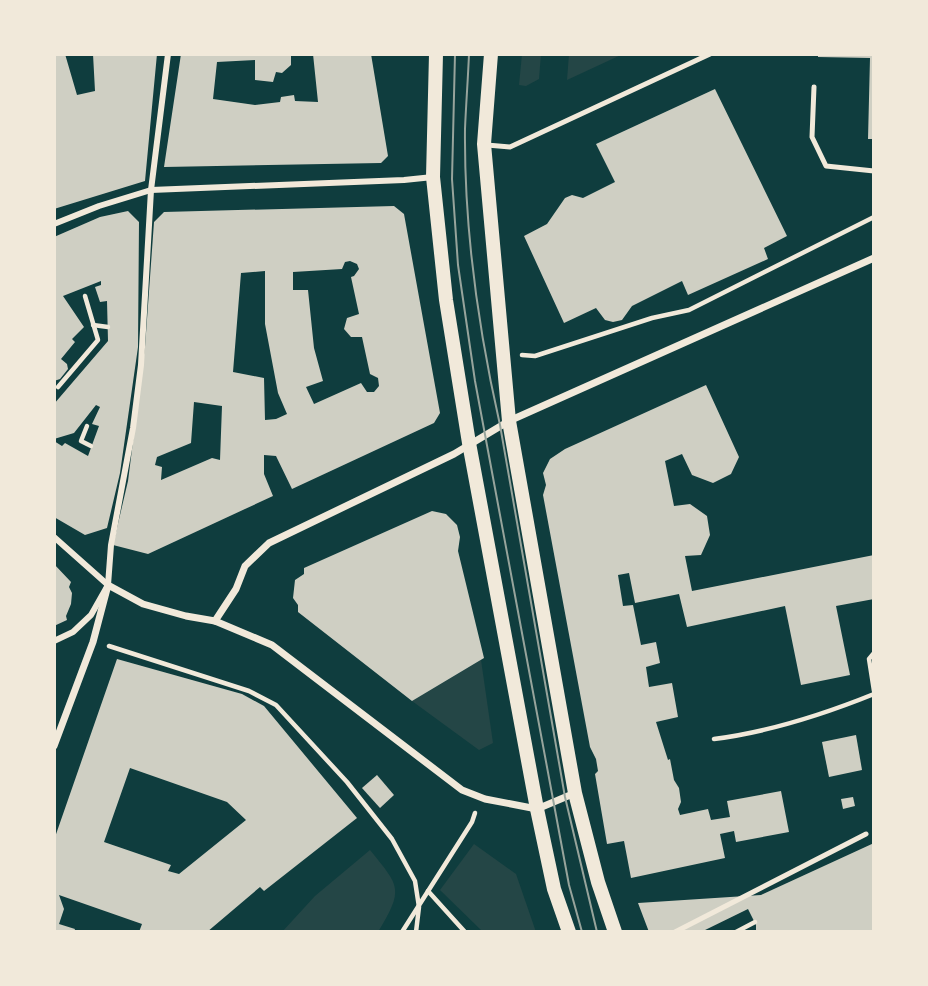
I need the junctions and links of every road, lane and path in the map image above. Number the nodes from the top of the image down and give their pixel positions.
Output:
1 (168, 54) edge
2 (436, 54) edge
3 (491, 54) edge
4 (710, 54) edge
5 (814, 87) dead end
6 (484, 144) junction
7 (874, 171) edge
8 (433, 177) junction
9 (150, 190) junction
10 (874, 217) edge
11 (54, 224) edge
12 (874, 258) edge
13 (85, 296) dead end
14 (93, 325) junction
15 (108, 327) dead end
16 (517, 355) dead end
17 (58, 387) dead end
18 (509, 421) junction
19 (87, 426) dead end
20 (470, 443) junction
21 (91, 446) dead end
22 (54, 537) edge
23 (107, 584) junction
24 (215, 621) junction
25 (54, 641) edge
26 (93, 642) junction
27 (874, 653) edge
28 (874, 692) edge
29 (714, 739) dead end
30 (54, 746) edge
31 (575, 793) junction
32 (485, 799) junction
33 (537, 809) junction
34 (866, 834) dead end
35 (428, 891) junction
36 (419, 907) junction
37 (755, 922) dead end
38 (402, 932) edge
39 (416, 932) edge
40 (465, 932) edge
41 (569, 932) edge
42 (615, 932) edge
43 (675, 932) edge
44 (736, 932) edge

1 - 9 street
2 - 8 main road
3 - 6 main road
4 - 6 lane
5 - 7 lane
6 - 18 main road
8 - 9 street
8 - 20 main road
9 - 11 street
9 - 23 street
10 - 16 path
12 - 18 street
13 - 14 path
14 - 15 path
14 - 17 path
18 - 20 street
18 - 31 main road
19 - 21 path
20 - 24 street
20 - 33 main road
22 - 23 street
23 - 24 street
23 - 25 street
23 - 26 street
24 - 32 street
26 - 30 street
26 - 36 path
27 - 28 path
28 - 29 path
31 - 33 street
31 - 42 main road
32 - 33 street
32 - 35 path
33 - 41 main road
34 - 43 lane
35 - 36 path
35 - 40 path
36 - 38 path
36 - 39 path
37 - 44 path

